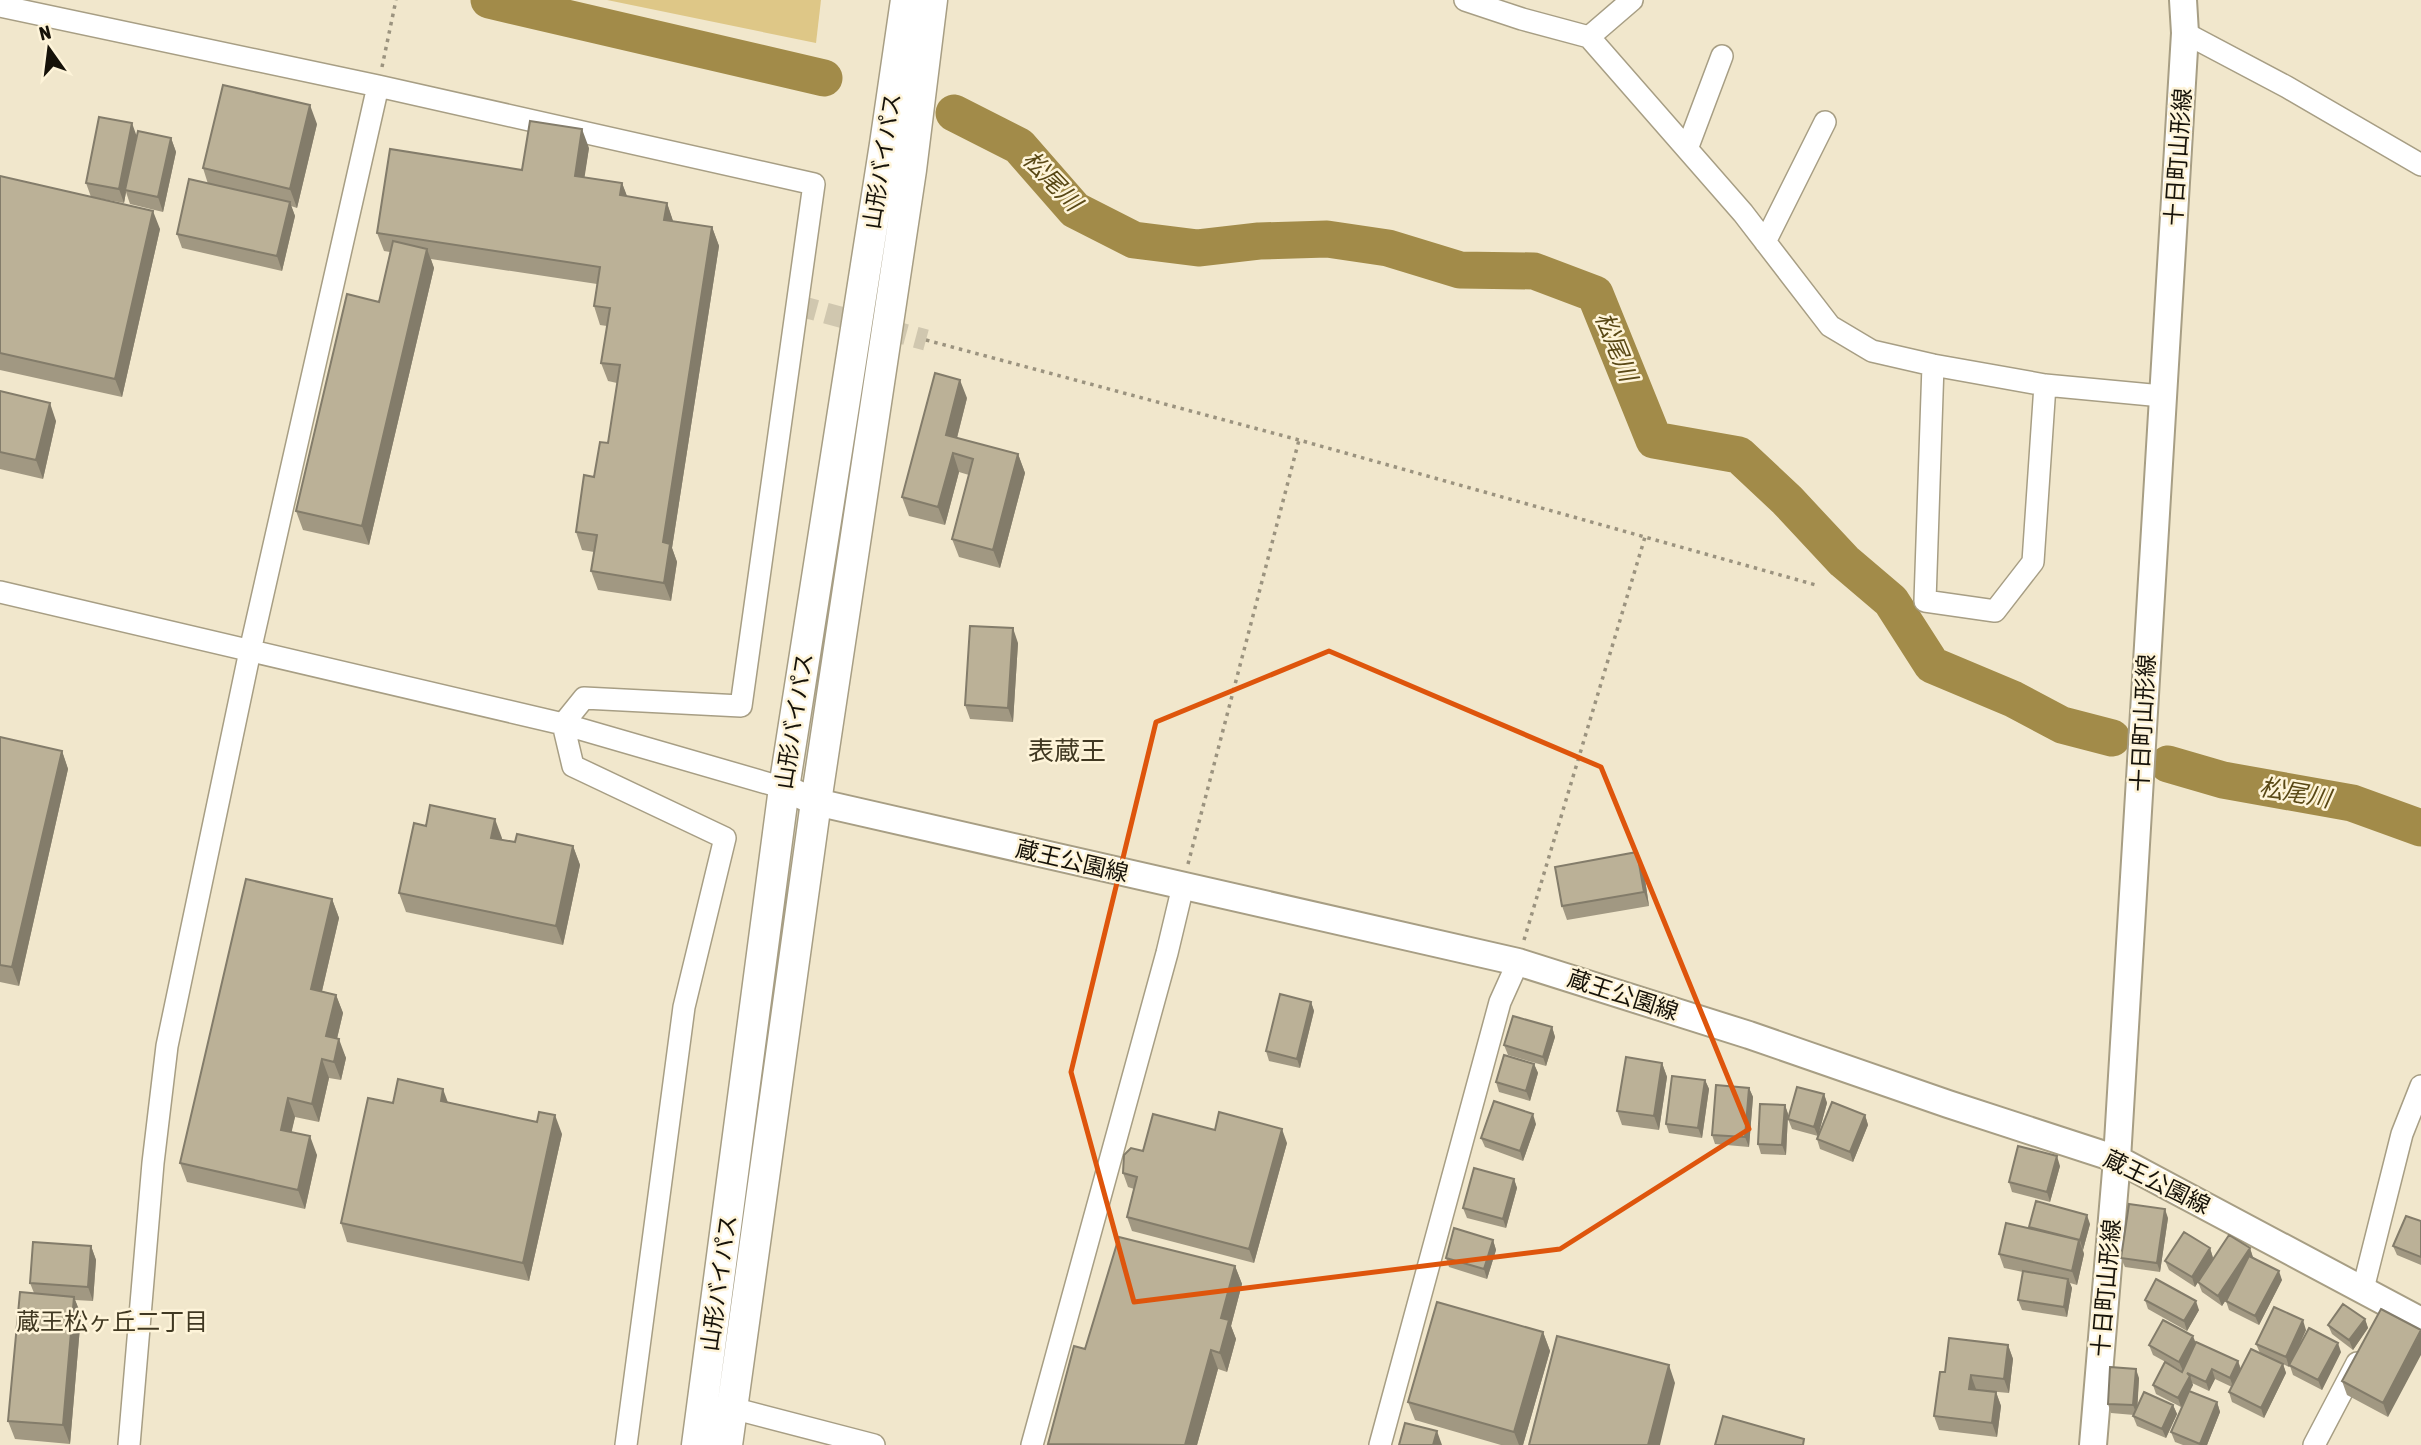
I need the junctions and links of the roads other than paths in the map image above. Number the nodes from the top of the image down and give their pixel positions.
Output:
1 (906, 0) edge
2 (932, 0) edge
3 (1465, 0) edge
4 (1632, 0) edge
5 (2183, 0) edge
6 (0, 6) edge
7 (2185, 33) junction
8 (1589, 37) junction
9 (1723, 56) dead end
10 (378, 86) junction
11 (1825, 122) dead end
12 (1688, 149) junction
13 (2421, 165) edge
14 (1765, 242) junction
15 (1933, 365) junction
16 (2045, 385) junction
17 (2162, 396) junction
18 (0, 592) edge
19 (250, 651) junction
20 (563, 724) junction
21 (784, 788) junction
22 (816, 802) junction
23 (1183, 886) junction
24 (1518, 962) junction
25 (2421, 1086) edge
26 (2117, 1159) junction
27 (2363, 1289) junction
28 (2389, 1303) junction
29 (2421, 1321) edge
30 (2376, 1326) edge
31 (2364, 1350) edge
32 (732, 1408) junction
33 (129, 1445) edge
34 (626, 1445) edge
35 (697, 1445) edge
36 (727, 1445) edge
37 (874, 1445) edge
38 (1032, 1445) edge
39 (1380, 1445) edge
40 (2096, 1445) edge
41 (2314, 1445) edge

1 - 21 highway, 山形バイパス
2 - 22 highway, 山形バイパス
3 - 8 street
4 - 8 street
5 - 7 main road, 十日町山形線
6 - 10 street
7 - 13 street
7 - 17 main road, 十日町山形線
8 - 12 street
9 - 12 street
10 - 19 street
10 - 20 street
11 - 14 street
12 - 14 street
14 - 15 street
15 - 16 street
15 - 16 street
16 - 17 street
17 - 26 main road, 十日町山形線
18 - 19 street
19 - 20 street
19 - 33 street
20 - 21 street
20 - 34 street
21 - 22 main road, 蔵王公園線
21 - 35 highway, 山形バイパス
22 - 23 main road, 蔵王公園線
22 - 32 highway, 山形バイパス
23 - 24 main road, 蔵王公園線
23 - 38 street
24 - 26 main road, 蔵王公園線
24 - 39 street
25 - 27 street
26 - 27 main road, 蔵王公園線
26 - 40 main road, 十日町山形線
27 - 28 main road, 蔵王公園線
28 - 29 main road, 蔵王公園線
28 - 30 street
31 - 41 street
32 - 36 highway, 山形バイパス
32 - 37 street

